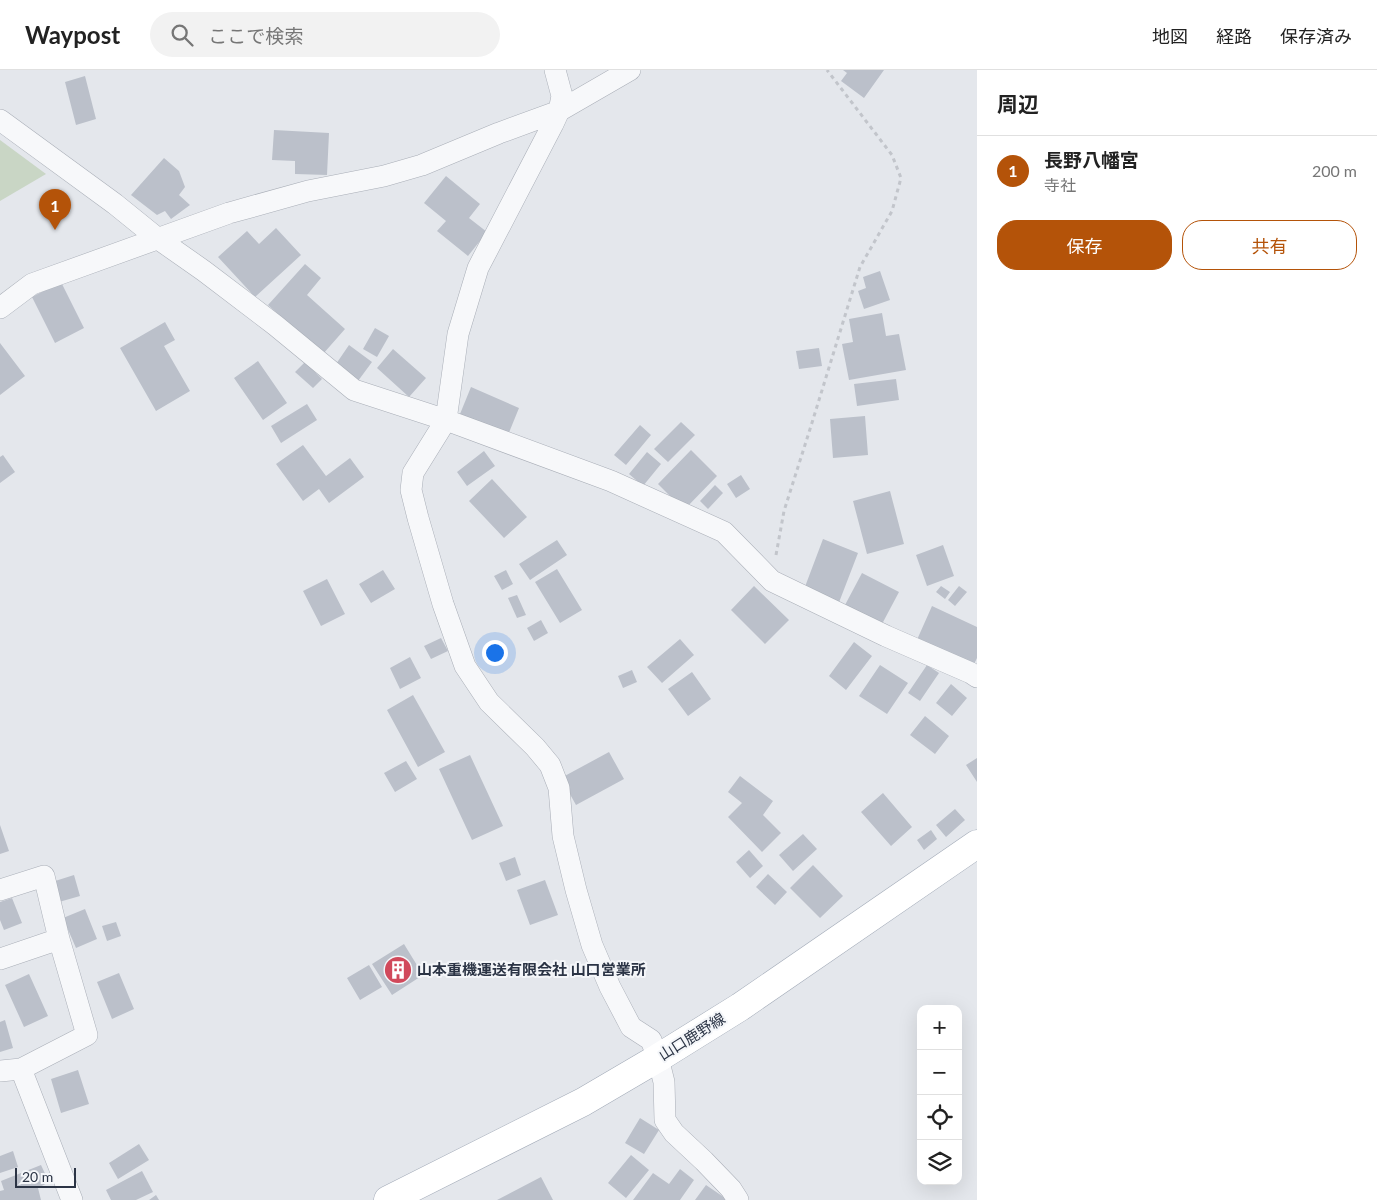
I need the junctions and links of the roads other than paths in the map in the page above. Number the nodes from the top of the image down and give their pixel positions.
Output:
1 (555, 70) edge
2 (630, 70) edge
3 (559, 111) junction
4 (0, 120) edge
5 (157, 238) junction
6 (0, 308) edge
7 (446, 420) junction
8 (977, 677) edge
9 (977, 844) edge
10 (0, 890) edge
11 (59, 939) junction
12 (0, 959) edge
13 (658, 1058) junction
14 (21, 1069) junction
15 (0, 1071) edge
16 (72, 1200) edge
17 (388, 1200) edge
18 (738, 1200) edge

1 - 3 street
2 - 3 street
3 - 5 street
3 - 7 street
4 - 5 street
5 - 6 street
5 - 7 street
7 - 8 street
7 - 13 street
9 - 13 main road, 山口鹿野線
10 - 11 street
11 - 12 street
11 - 14 street
13 - 17 main road, 山口鹿野線
13 - 18 street
14 - 15 street
14 - 16 street

